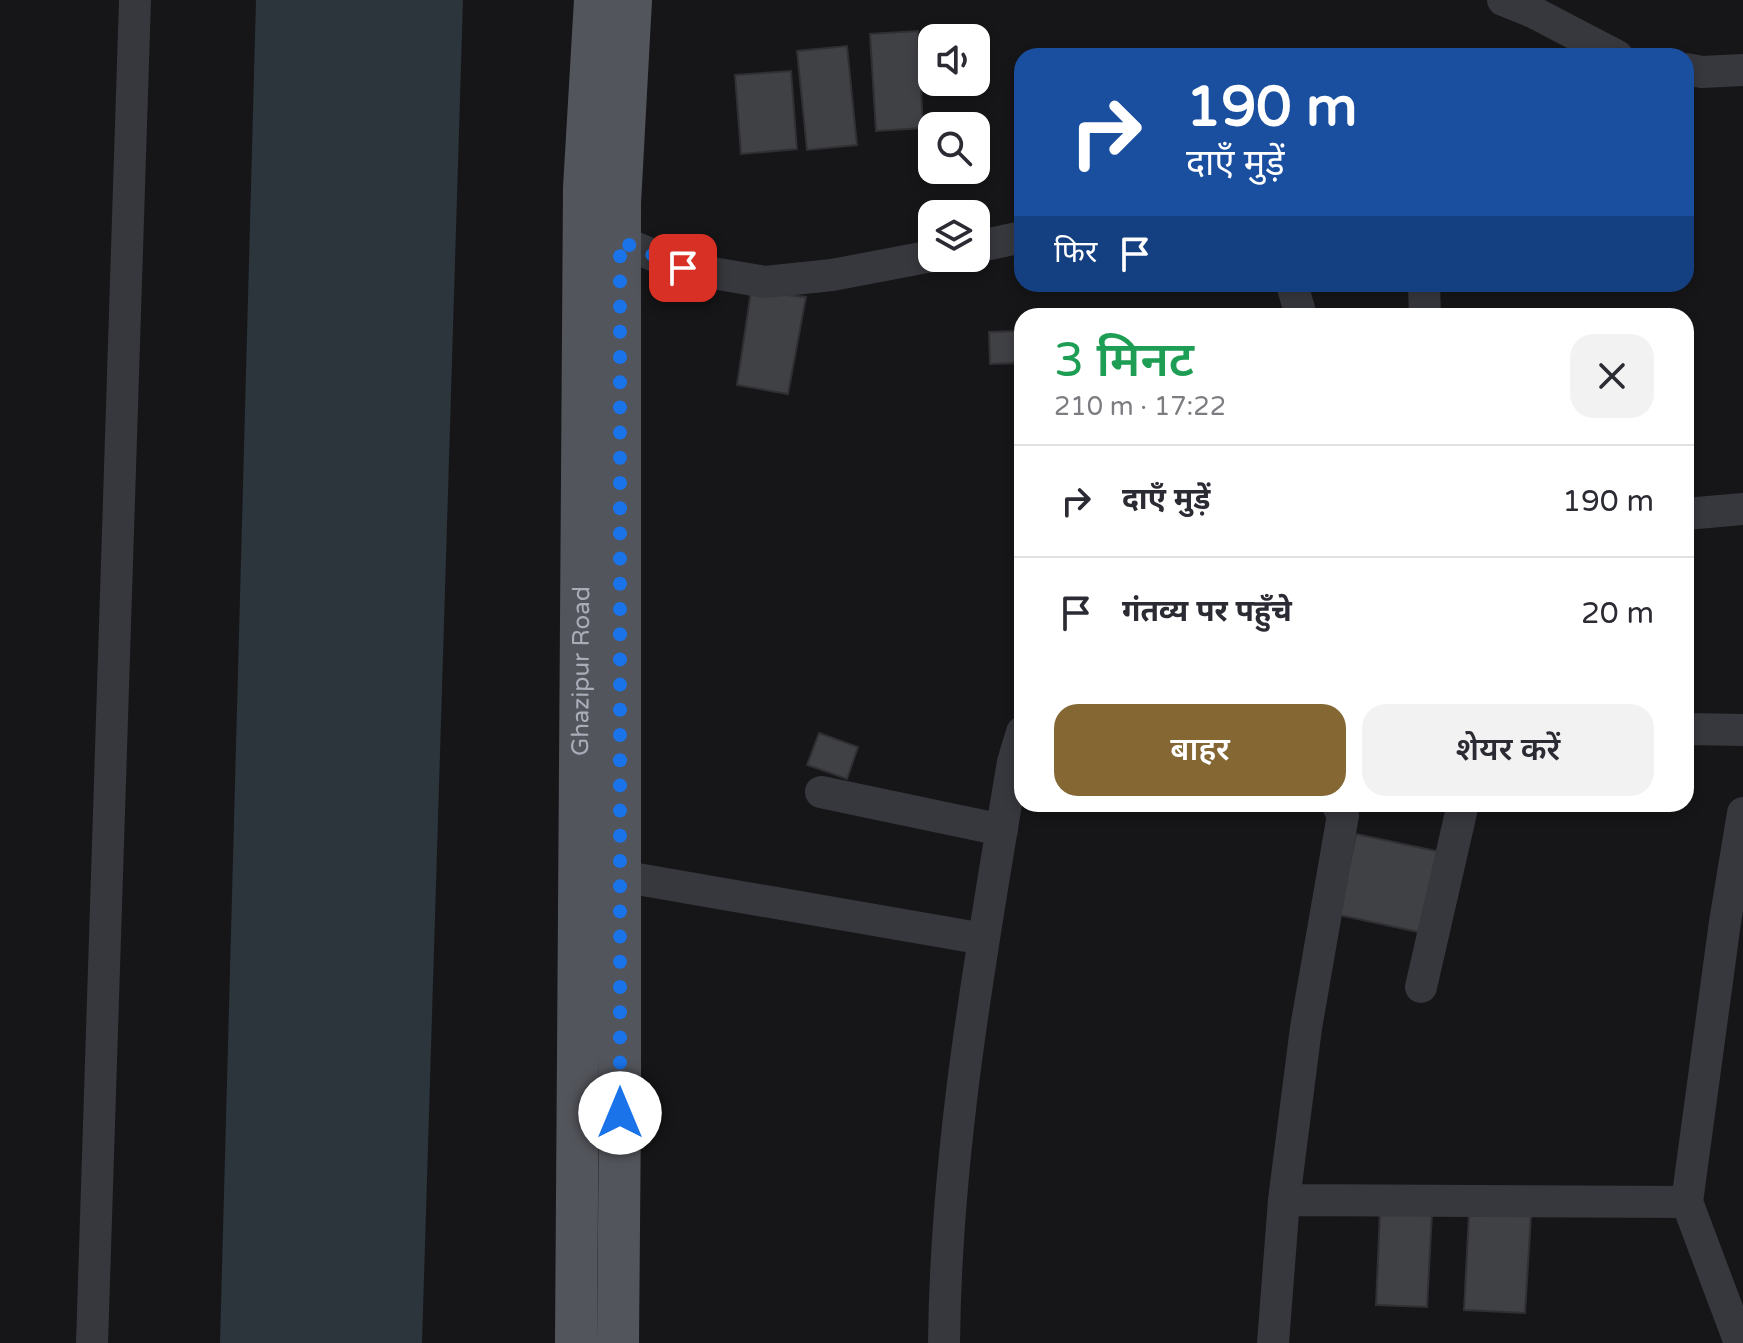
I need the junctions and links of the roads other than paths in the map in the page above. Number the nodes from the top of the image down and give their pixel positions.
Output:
1 (135, 0) edge
2 (595, 0) edge
3 (631, 0) edge
4 (1503, 0) edge
5 (1602, 48) edge
6 (1694, 70) edge
7 (1743, 70) edge
8 (1014, 239) edge
9 (620, 241) junction
10 (990, 244) edge
11 (918, 259) edge
12 (1743, 509) edge
13 (1694, 513) edge
14 (1694, 729) edge
15 (1743, 730) edge
16 (1014, 775) edge
17 (821, 792) dead end
18 (1341, 812) edge
19 (1461, 812) edge
20 (1743, 813) edge
21 (1002, 830) junction
22 (620, 876) junction
23 (984, 939) junction
24 (1421, 987) dead end
25 (1284, 1200) junction
26 (1687, 1202) junction
27 (92, 1343) edge
28 (576, 1343) edge
29 (618, 1343) edge
30 (944, 1343) edge
31 (1273, 1343) edge
32 (1740, 1343) edge

1 - 27 street
2 - 28 main road, Ghazipur Road
3 - 9 main road, Ghazipur Road
4 - 5 street
6 - 7 street
8 - 10 street
9 - 11 street
9 - 22 main road, Ghazipur Road
12 - 13 street
14 - 15 street
16 - 21 street
17 - 21 street
18 - 25 street
19 - 24 street
20 - 26 street
21 - 23 street
22 - 23 street
22 - 29 main road, Ghazipur Road
23 - 30 street
25 - 26 street
25 - 31 street
26 - 32 street

